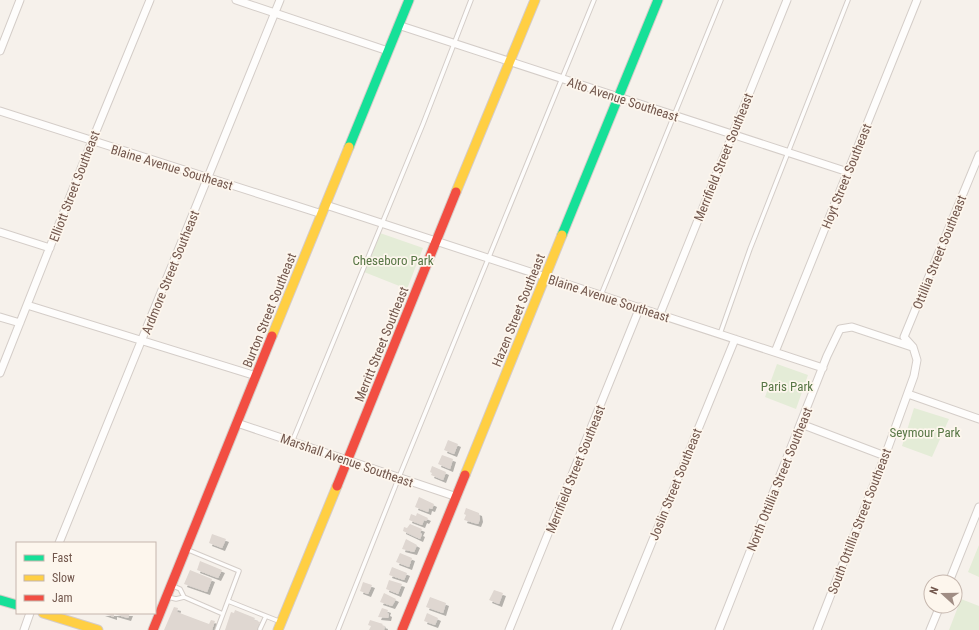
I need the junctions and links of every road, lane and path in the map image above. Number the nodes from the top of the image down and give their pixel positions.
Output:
1 (20, 0) edge
2 (150, 0) edge
3 (236, 0) edge
4 (280, 0) edge
5 (409, 0) edge
6 (471, 0) edge
7 (535, 0) edge
8 (594, 0) edge
9 (658, 0) edge
10 (721, 0) edge
11 (787, 0) edge
12 (848, 0) edge
13 (917, 0) edge
14 (275, 12) junction
15 (398, 25) junction
16 (454, 44) junction
17 (0, 51) edge
18 (388, 51) junction
19 (509, 62) junction
20 (562, 79) junction
21 (619, 97) junction
22 (0, 111) edge
23 (674, 116) junction
24 (732, 135) junction
25 (92, 141) junction
26 (787, 152) junction
27 (979, 155) edge
28 (848, 172) junction
29 (209, 178) junction
30 (326, 205) junction
31 (322, 214) junction
32 (382, 223) junction
33 (0, 232) edge
34 (437, 241) junction
35 (50, 248) junction
36 (489, 258) junction
37 (545, 277) junction
38 (601, 295) junction
39 (28, 305) junction
40 (640, 307) junction
41 (660, 314) junction
42 (0, 317) edge
43 (20, 323) junction
44 (720, 334) junction
45 (735, 339) junction
46 (142, 340) junction
47 (913, 347) junction
48 (775, 352) junction
49 (823, 368) junction
50 (0, 373) edge
51 (256, 376) junction
52 (908, 394) junction
53 (979, 420) edge
54 (236, 423) junction
55 (801, 424) junction
56 (292, 442) junction
57 (886, 456) junction
58 (348, 460) junction
59 (399, 477) junction
60 (456, 497) junction
61 (979, 507) edge
62 (59, 542) edge
63 (186, 549) junction
64 (952, 574) edge
65 (170, 586) junction
66 (166, 597) junction
67 (184, 597) junction
68 (0, 600) edge
69 (228, 601) junction
70 (16, 605) edge
71 (30, 614) edge
72 (46, 614) edge
73 (223, 614) junction
74 (937, 614) edge
75 (266, 616) junction
76 (280, 626) edge
77 (260, 629) edge
78 (24, 630) edge
79 (98, 630) edge
80 (152, 630) edge
81 (217, 630) edge
82 (338, 630) edge
83 (402, 630) edge
84 (509, 630) edge
85 (616, 630) edge
86 (719, 630) edge
87 (817, 630) edge
88 (930, 630) edge

1 - 17 street
2 - 25 street, Elliott Street Southeast
3 - 14 street
4 - 14 street, Ardmore Street Southeast
5 - 15 street, Burton Street Southeast
6 - 16 lane
7 - 19 street, Merritt Street Southeast
8 - 20 lane
9 - 21 street, Hazen Street Southeast
10 - 23 lane
11 - 24 street, Merrifield Street Southeast
12 - 26 lane
13 - 28 street, Hoyt Street Southeast
14 - 18 street
14 - 29 street, Ardmore Street Southeast
15 - 16 street, Alto Avenue Southeast
15 - 18 street, Burton Street Southeast
16 - 19 street, Alto Avenue Southeast
16 - 32 lane
18 - 30 street, Burton Street Southeast
19 - 20 street, Alto Avenue Southeast
19 - 34 street, Merritt Street Southeast
20 - 21 street, Alto Avenue Southeast
20 - 36 lane
21 - 23 street, Alto Avenue Southeast
21 - 37 street, Hazen Street Southeast
22 - 25 street, Blaine Avenue Southeast
23 - 24 street, Alto Avenue Southeast
23 - 38 lane
24 - 26 street, Alto Avenue Southeast
24 - 41 street, Merrifield Street Southeast
25 - 29 street, Blaine Avenue Southeast
25 - 35 street, Elliott Street Southeast
26 - 28 street, Alto Avenue Southeast
26 - 44 lane
27 - 47 street, Ottillia Street Southeast
28 - 48 street, Hoyt Street Southeast
29 - 31 street, Blaine Avenue Southeast
29 - 46 street, Ardmore Street Southeast
30 - 31 street, Burton Street Southeast
30 - 32 street, Blaine Avenue Southeast
31 - 51 street, Burton Street Southeast
32 - 34 street, Blaine Avenue Southeast
32 - 56 lane
33 - 35 street
34 - 36 street, Blaine Avenue Southeast
34 - 58 street, Merritt Street Southeast
35 - 39 street, Elliott Street Southeast
36 - 37 street, Blaine Avenue Southeast
36 - 59 lane
37 - 38 street, Blaine Avenue Southeast
37 - 60 street, Hazen Street Southeast
38 - 40 street, Blaine Avenue Southeast
39 - 43 street, Elliott Street Southeast
39 - 46 street
40 - 41 street, Blaine Avenue Southeast
40 - 84 street, Merrifield Street Southeast
41 - 44 street, Blaine Avenue Southeast
42 - 43 street
43 - 50 street, Elliott Street Southeast
44 - 45 street, Blaine Avenue Southeast
45 - 48 street, Blaine Avenue Southeast
45 - 85 street, Joslin Street Southeast
46 - 51 street
46 - 62 street, Ardmore Street Southeast
47 - 49 street, North Ottillia Street Southeast
47 - 52 street, South Ottillia Street Southeast
48 - 49 street, Blaine Avenue Southeast
49 - 55 street, North Ottillia Street Southeast
51 - 54 street, Burton Street Southeast
52 - 53 street
52 - 57 street, South Ottillia Street Southeast
54 - 56 street, Marshall Avenue Southeast
54 - 63 street, Burton Street Southeast
55 - 57 street
55 - 86 street, North Ottillia Street Southeast
56 - 58 street, Marshall Avenue Southeast
57 - 87 street, South Ottillia Street Southeast
58 - 59 street, Marshall Avenue Southeast
58 - 76 street, Merritt Street Southeast
59 - 60 street, Marshall Avenue Southeast
59 - 82 lane
60 - 83 street, Hazen Street Southeast
61 - 64 street
63 - 65 street, Burton Street Southeast
63 - 69 lane
65 - 66 street, Burton Street Southeast
65 - 67 lane
66 - 67 lane
66 - 80 street, Burton Street Southeast
67 - 73 lane
68 - 70 street
69 - 73 lane
69 - 75 lane
71 - 78 street
72 - 79 street
73 - 81 lane
74 - 88 street
75 - 76 lane
75 - 77 lane

